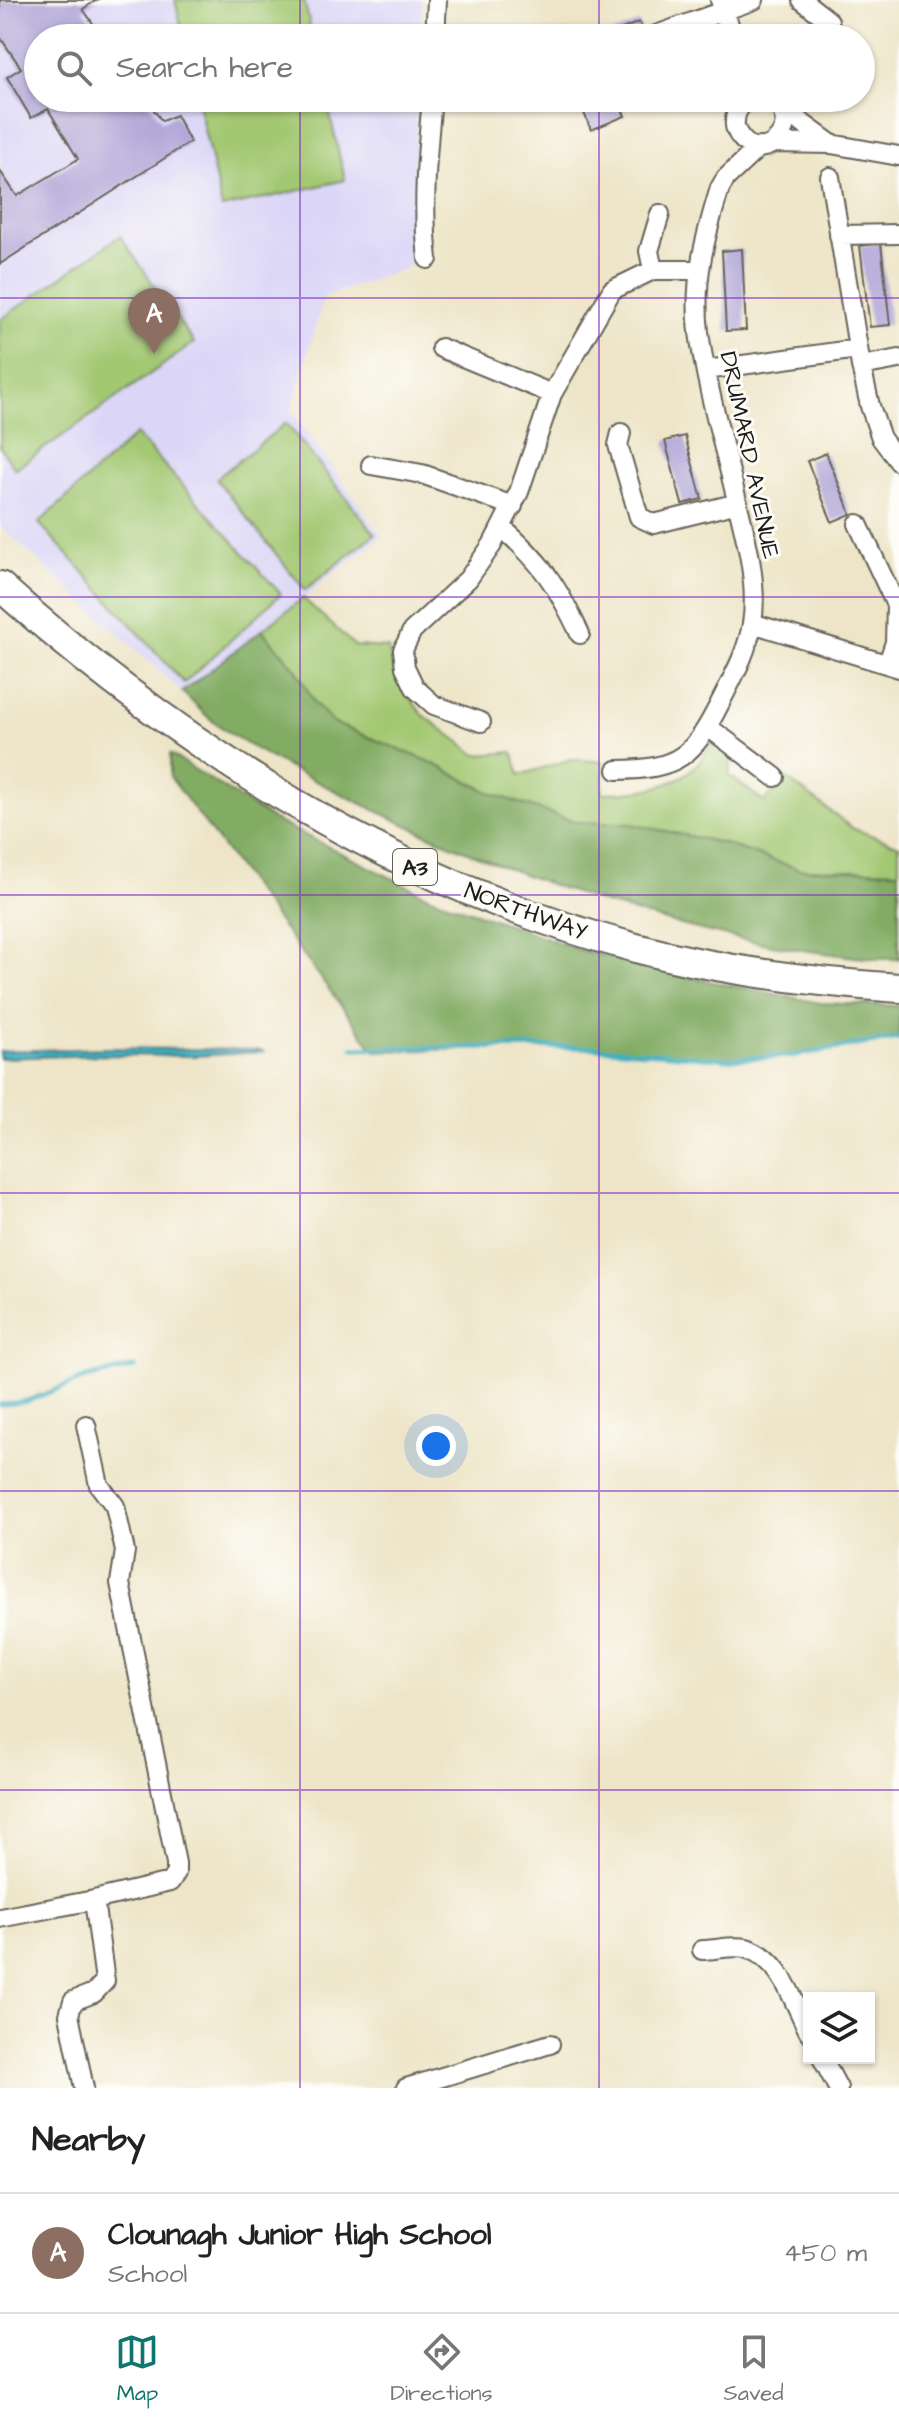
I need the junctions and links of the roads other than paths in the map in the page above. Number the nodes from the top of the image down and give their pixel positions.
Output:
1 (437, 0) edge
2 (754, 0) edge
3 (802, 0) edge
4 (722, 5) edge
5 (436, 24) edge
6 (680, 24) edge
7 (729, 24) edge
8 (829, 24) edge
9 (431, 112) edge
10 (738, 112) edge
11 (779, 112) edge
12 (788, 112) edge
13 (735, 128) junction
14 (831, 144) junction
15 (766, 145) junction
16 (899, 156) edge
17 (726, 178) junction
18 (830, 181) dead end
19 (660, 214) dead end
20 (899, 234) edge
21 (839, 235) junction
22 (433, 249) dead end
23 (653, 270) junction
24 (698, 270) junction
25 (441, 348) dead end
26 (860, 357) junction
27 (899, 359) edge
28 (706, 370) junction
29 (552, 394) junction
30 (621, 433) dead end
31 (899, 462) edge
32 (371, 465) dead end
33 (738, 503) junction
34 (513, 506) junction
35 (858, 524) dead end
36 (501, 527) junction
37 (0, 586) edge
38 (752, 623) junction
39 (580, 634) dead end
40 (894, 665) edge
41 (481, 722) dead end
42 (708, 727) junction
43 (617, 770) dead end
44 (775, 777) dead end
45 (899, 988) edge
46 (86, 1425) dead end
47 (94, 1900) junction
48 (0, 1918) edge
49 (702, 1950) dead end
50 (803, 2020) edge
51 (550, 2044) dead end
52 (825, 2064) edge
53 (84, 2088) edge
54 (406, 2088) edge
55 (838, 2088) edge

1 - 5 street
2 - 4 street
3 - 8 street
4 - 6 street
4 - 7 street
9 - 22 street
10 - 13 street, DRUMARD AVENUE
11 - 15 street
12 - 14 street
13 - 15 street
13 - 17 street, DRUMARD AVENUE
14 - 15 street
14 - 16 street
15 - 17 street, DRUMARD AVENUE
17 - 24 street, DRUMARD AVENUE
18 - 21 street
19 - 23 street
20 - 21 street
21 - 26 street
23 - 24 street
23 - 29 street
24 - 28 street, DRUMARD AVENUE
25 - 29 street
26 - 27 street
26 - 28 street
26 - 31 street
28 - 33 street, DRUMARD AVENUE
29 - 34 street
30 - 33 street
32 - 34 street
33 - 38 street, DRUMARD AVENUE
34 - 36 street
35 - 40 street
36 - 39 street
36 - 41 street
37 - 45 highway, NORTHWAY / A3
38 - 40 street
38 - 42 street, DRUMARD AVENUE
42 - 43 street, DRUMARD AVENUE
42 - 44 street
46 - 47 street
47 - 48 street
47 - 53 street
49 - 50 street
51 - 54 street
52 - 55 street

